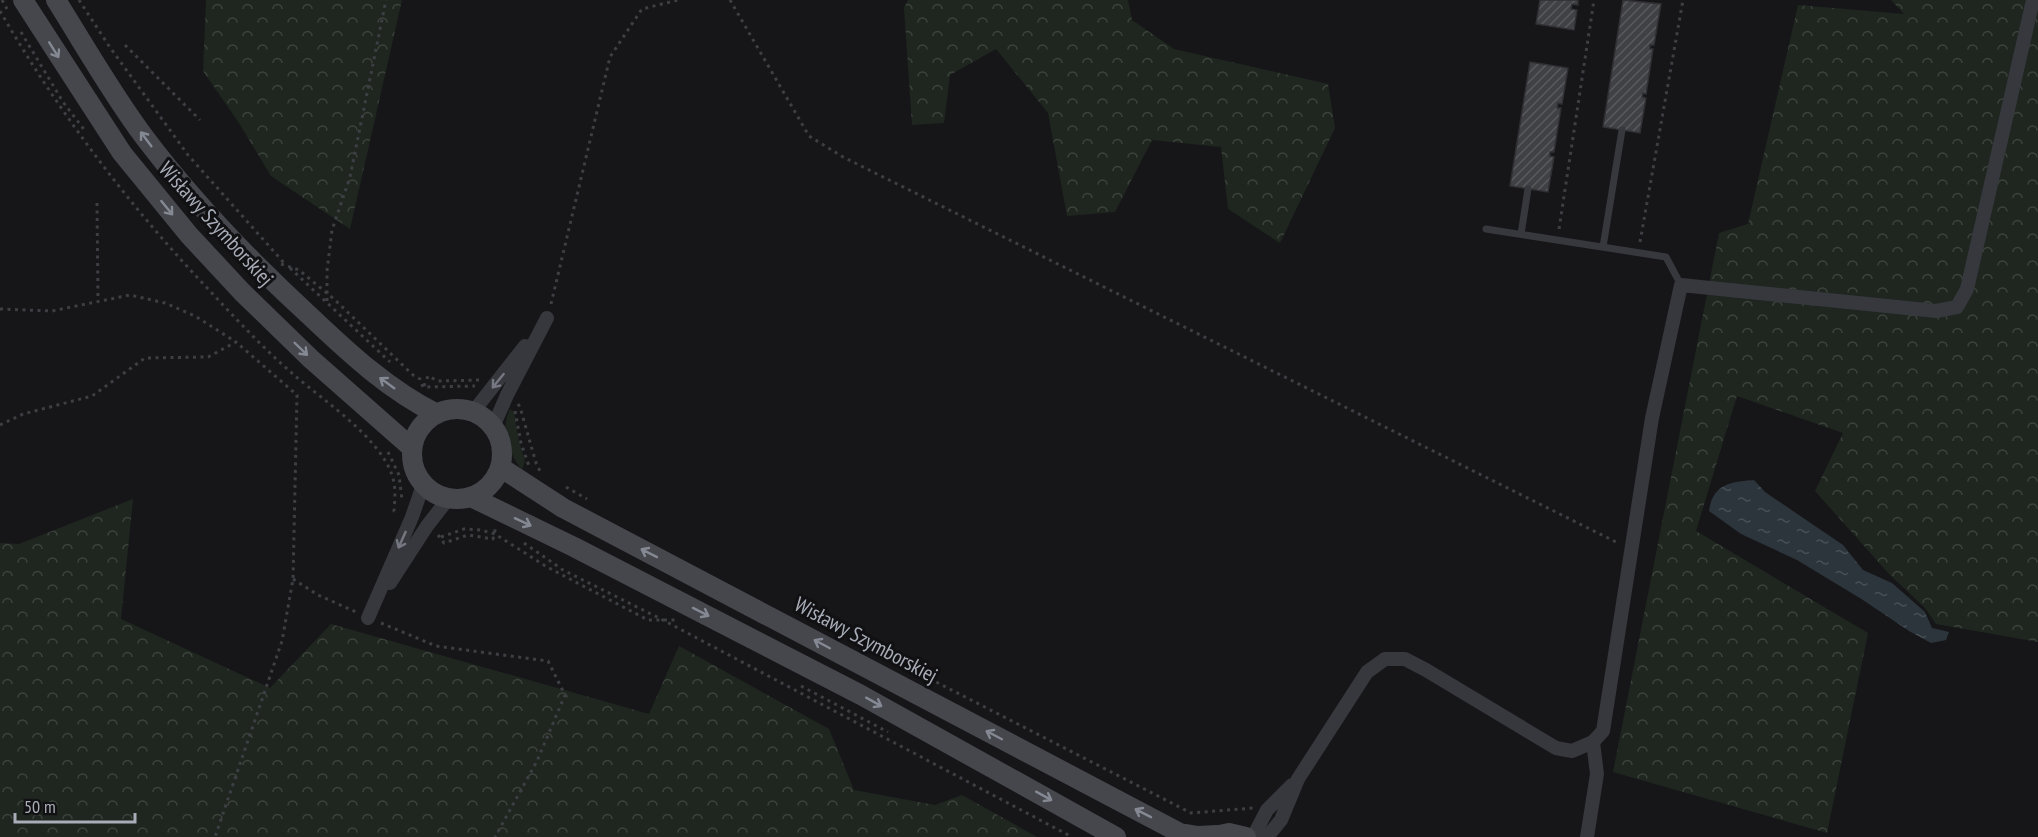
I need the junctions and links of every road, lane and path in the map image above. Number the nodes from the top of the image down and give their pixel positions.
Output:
1 (23, 0) edge
2 (56, 0) edge
3 (79, 0) edge
4 (386, 0) edge
5 (678, 0) edge
6 (730, 0) edge
7 (1594, 0) edge
8 (1683, 0) edge
9 (2033, 0) edge
10 (125, 45) dead end
11 (200, 120) dead end
12 (1622, 130) dead end
13 (1528, 189) dead end
14 (97, 203) dead end
15 (1486, 228) dead end
16 (1521, 234) junction
17 (1557, 240) junction
18 (1603, 247) junction
19 (1638, 253) junction
20 (274, 262) dead end
21 (286, 265) junction
22 (1681, 285) junction
23 (327, 294) junction
24 (98, 301) junction
25 (327, 301) junction
26 (0, 309) edge
27 (547, 318) junction
28 (236, 342) junction
29 (393, 364) dead end
30 (486, 381) dead end
31 (416, 383) dead end
32 (482, 386) dead end
33 (423, 387) junction
34 (514, 400) dead end
35 (511, 405) dead end
36 (473, 412) junction
37 (437, 414) junction
38 (0, 425) edge
39 (493, 427) junction
40 (383, 443) dead end
41 (374, 445) dead end
42 (412, 448) junction
43 (500, 467) junction
44 (532, 469) dead end
45 (541, 472) dead end
46 (558, 482) dead end
47 (423, 485) junction
48 (471, 497) junction
49 (448, 499) junction
50 (587, 499) dead end
51 (495, 534) junction
52 (502, 534) dead end
53 (517, 539) dead end
54 (1633, 550) junction
55 (293, 579) junction
56 (368, 618) junction
57 (661, 620) junction
58 (679, 621) dead end
59 (903, 665) dead end
60 (795, 683) dead end
61 (890, 733) dead end
62 (1593, 742) junction
63 (1298, 779) junction
64 (1262, 807) dead end
65 (1214, 836) edge
66 (215, 837) edge
67 (495, 837) edge
68 (1072, 837) edge
69 (1116, 837) edge
70 (1246, 837) edge
71 (1253, 837) edge
72 (1267, 837) edge
73 (1587, 837) edge

1 -> 42 main road, Wisławy Szymborskiej
37 -> 2 main road, Wisławy Szymborskiej
3 - 21 path
4 - 23 path
5 - 27 path
6 - 54 path
7 - 17 path
8 - 19 path
9 - 22 street
10 - 11 path
12 - 18 lane
13 - 16 lane
14 - 24 path
15 - 16 lane
16 - 17 lane
17 - 18 lane
18 - 19 lane
19 - 22 lane
20 - 21 path
21 - 23 path
21 - 25 path
22 - 54 street
23 - 25 path
23 - 33 path
24 - 26 path
24 - 28 path
25 - 29 path
27 -> 36 street
27 - 39 street
28 - 38 path
28 - 55 path
30 - 33 path
31 - 33 path
32 - 33 path
34 - 45 path
35 - 44 path
36 - 37 main road
36 - 39 main road
37 - 42 main road
39 - 43 main road
40 - 41 path
42 - 47 main road
43 - 48 main road
65 -> 43 main road, Wisławy Szymborskiej
46 - 50 path
47 - 49 main road
47 -> 56 street
48 - 49 main road
48 -> 69 main road
49 - 56 street
51 - 51 path
51 - 52 path
51 - 57 path
53 - 57 path
54 - 62 street
55 - 56 path
55 - 66 path
56 - 67 path
57 - 58 path
57 - 68 path
59 - 64 path
60 - 61 path
62 - 63 street
62 - 73 street
63 - 71 street
63 - 72 street
65 - 70 main road, Wisławy Szymborskiej

